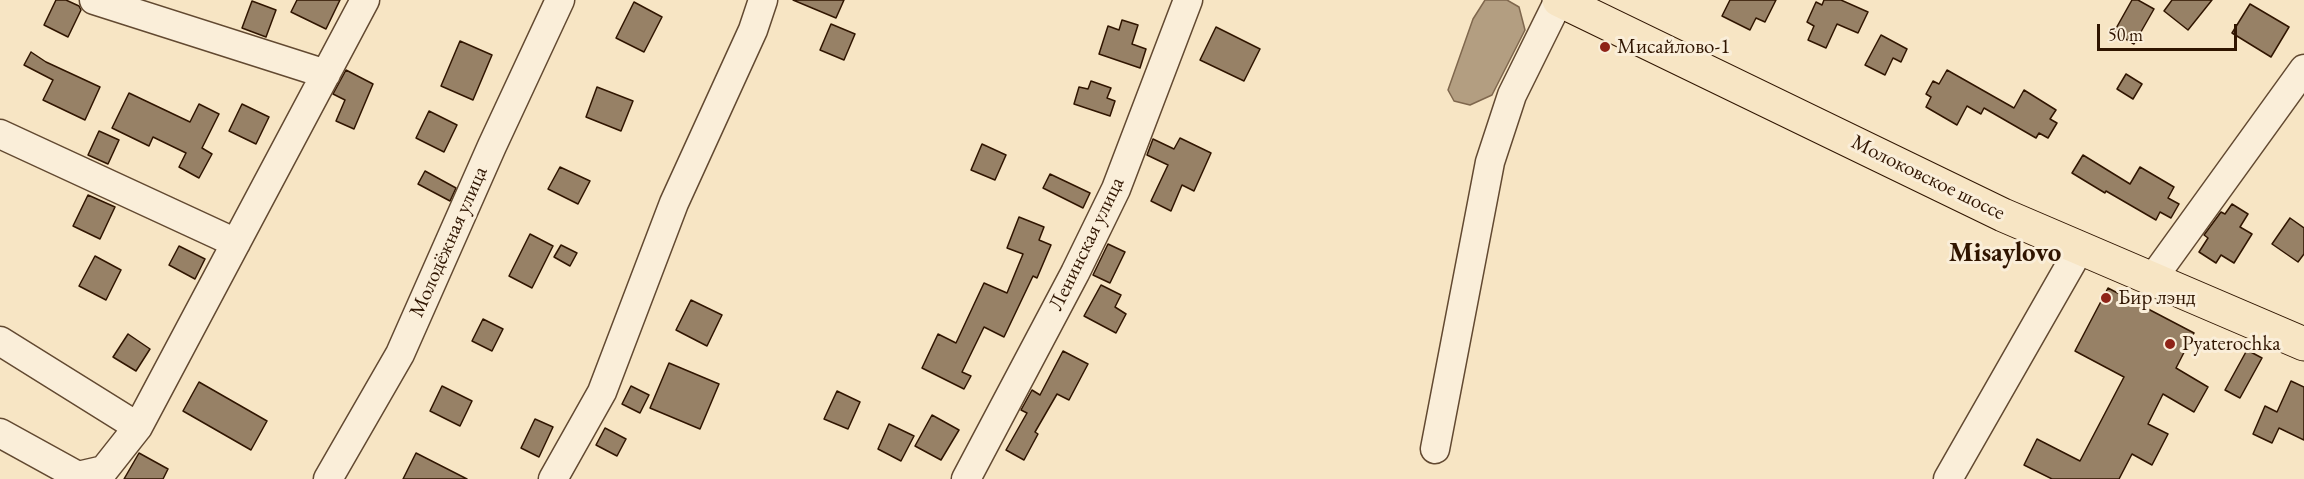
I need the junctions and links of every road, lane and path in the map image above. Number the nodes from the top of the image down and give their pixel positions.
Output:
1 (94, 0) edge
2 (365, 0) edge
3 (560, 0) edge
4 (763, 0) edge
5 (1188, 0) edge
6 (1559, 0) edge
7 (2304, 69) edge
8 (326, 74) junction
9 (0, 134) edge
10 (237, 243) junction
11 (2080, 248) junction
12 (2153, 278) junction
13 (0, 341) edge
14 (2304, 344) edge
15 (138, 427) junction
16 (0, 433) edge
17 (1435, 449) dead end
18 (328, 479) edge
19 (553, 479) edge
20 (966, 479) edge
21 (1948, 479) edge

1 - 8 street
2 - 8 street
3 - 18 street, Молодёжная улица
4 - 19 street
5 - 20 street, Ленинская улица
6 - 11 main road, Молоковское шоссе
6 - 17 street
7 - 12 street
8 - 10 street
9 - 10 street
10 - 15 street
11 - 12 main road, Молоковское шоссе
11 - 21 street
12 - 14 main road, Молоковское шоссе
13 - 15 street
15 - 16 street

